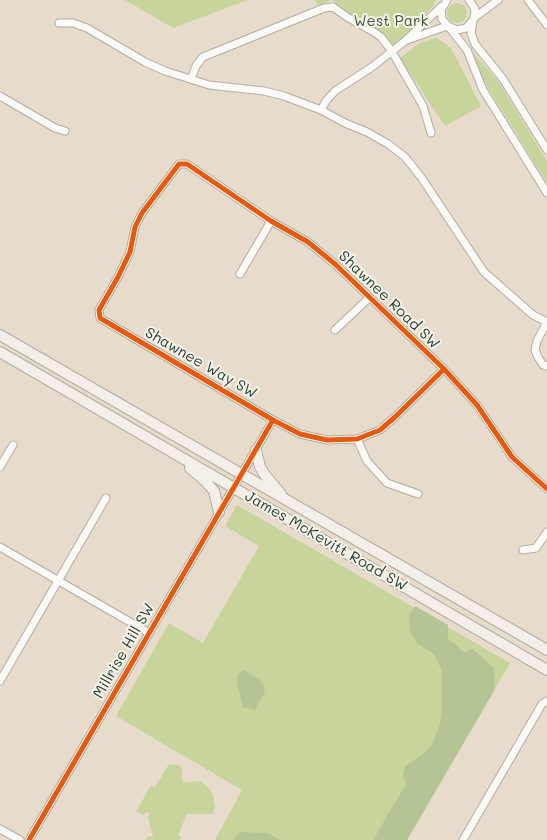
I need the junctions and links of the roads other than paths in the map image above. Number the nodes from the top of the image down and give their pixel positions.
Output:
1 (470, 0) edge
2 (479, 0) edge
3 (498, 0) edge
4 (528, 0) edge
5 (444, 2) edge
6 (473, 20) junction
7 (59, 23) dead end
8 (547, 25) edge
9 (448, 26) junction
10 (404, 41) junction
11 (391, 50) junction
12 (192, 79) junction
13 (0, 96) edge
14 (321, 110) junction
15 (65, 132) dead end
16 (431, 133) dead end
17 (546, 147) edge
18 (183, 164) joint
19 (547, 193) edge
20 (271, 221) junction
21 (240, 274) dead end
22 (369, 298) junction
23 (547, 322) edge
24 (335, 330) dead end
25 (0, 335) edge
26 (0, 352) edge
27 (547, 366) edge
28 (444, 370) junction
29 (274, 420) junction
30 (357, 439) junction
31 (13, 445) dead end
32 (256, 450) junction
33 (172, 452) junction
34 (0, 467) edge
35 (241, 474) junction
36 (234, 487) junction
37 (547, 489) edge
38 (418, 494) dead end
39 (106, 498) dead end
40 (286, 500) junction
41 (220, 512) junction
42 (547, 532) edge
43 (0, 547) edge
44 (523, 550) dead end
45 (58, 581) junction
46 (149, 633) junction
47 (547, 650) edge
48 (547, 670) edge
49 (0, 681) edge
50 (547, 701) edge
51 (0, 829) edge
52 (20, 840) edge
53 (29, 840) edge
54 (463, 840) edge

1 - 2 street
1 - 6 street
3 - 6 street
4 - 8 street
5 - 9 street
5 - 10 street
6 - 9 street
6 - 17 street
7 - 12 street
9 - 10 street
9 - 19 street
10 - 11 street
11 - 12 street
11 - 14 street
11 - 16 street
12 - 14 street
13 - 15 street
14 - 23 street
18 - 20 street, Shawnee Road SW
18 - 29 street, Shawnee Way SW
20 - 21 street
20 - 22 street, Shawnee Road SW
22 - 24 street
22 - 28 street, Shawnee Road SW
23 - 27 street
25 - 35 main road, James McKevitt Road SW
26 - 33 main road, James McKevitt Road SW
28 - 30 street, Shawnee Way SW
28 - 37 street, Shawnee Road SW
29 - 30 street, Shawnee Way SW
29 - 32 street, Millrise Hill SW
30 - 38 street
31 - 34 street
32 - 35 street, Millrise Hill SW
32 - 40 main road
33 - 36 main road, James McKevitt Road SW
33 - 41 main road
35 - 36 street, Millrise Hill SW
35 - 40 main road, James McKevitt Road SW
36 - 41 street, Millrise Hill SW
36 - 48 main road, James McKevitt Road SW
39 - 45 street
40 - 47 main road, James McKevitt Road SW
41 - 46 street, Millrise Hill SW
42 - 44 street
43 - 45 street
45 - 46 street
45 - 49 street
46 - 53 street, Millrise Hill SW
50 - 54 street
51 - 52 street

